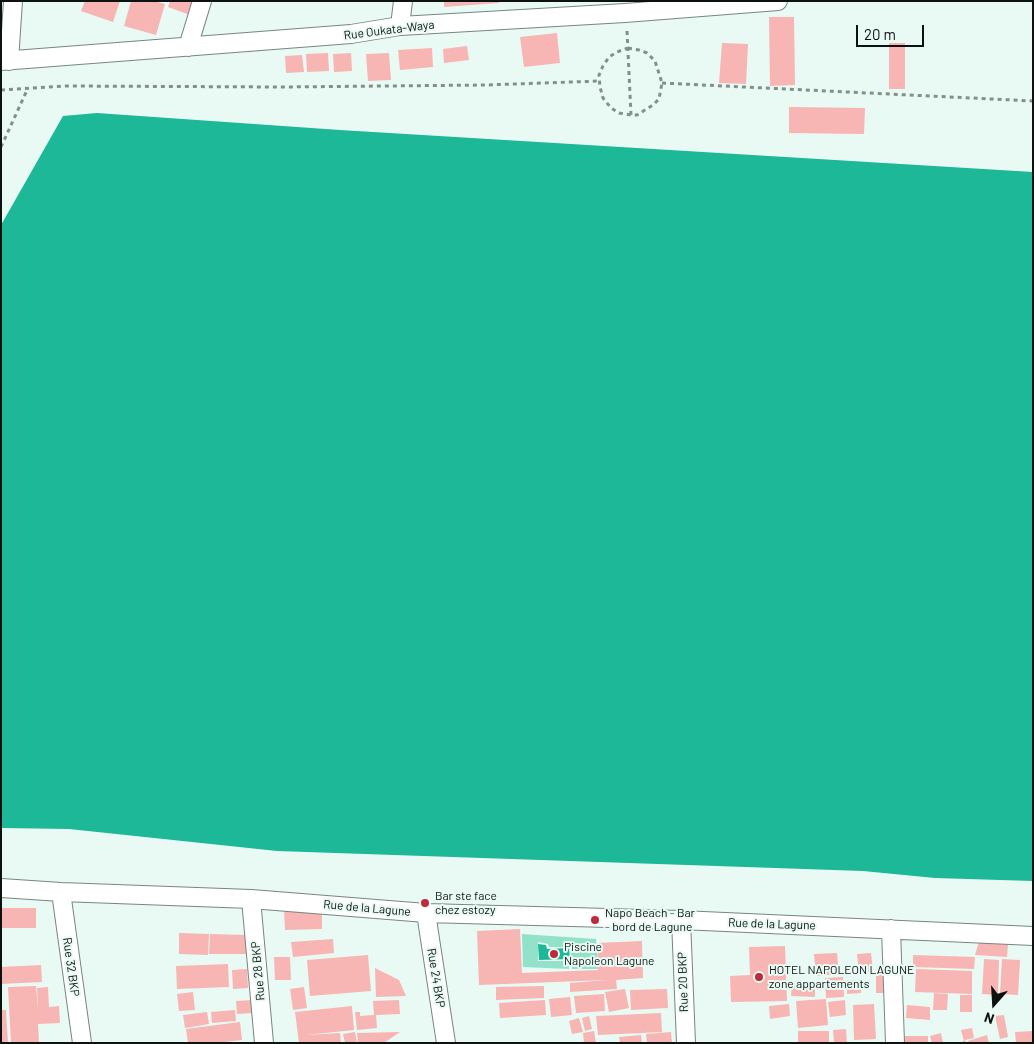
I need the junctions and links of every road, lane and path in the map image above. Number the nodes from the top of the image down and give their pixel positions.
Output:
1 (13, 1) edge
2 (202, 1) edge
3 (403, 1) edge
4 (778, 1) edge
5 (681, 5) edge
6 (625, 14) junction
7 (400, 26) junction
8 (188, 46) junction
9 (628, 48) junction
10 (5, 61) edge
11 (600, 81) junction
12 (662, 83) junction
13 (28, 88) junction
14 (1, 90) edge
15 (1033, 101) edge
16 (631, 116) junction
17 (1, 147) edge
18 (1, 888) edge
19 (61, 892) junction
20 (251, 899) junction
21 (426, 913) junction
22 (681, 920) junction
23 (890, 929) junction
24 (1033, 936) edge
25 (82, 1043) edge
26 (264, 1043) edge
27 (446, 1043) edge
28 (686, 1043) edge
29 (895, 1043) edge

1 - 10 street
2 - 8 street
3 - 7 street
4 - 5 street, Rue Oukata-Waya
5 - 6 street, Rue Oukata-Waya
6 - 7 street, Rue Oukata-Waya
6 - 9 path
7 - 8 street, Rue Oukata-Waya
8 - 10 street, Rue Oukata-Waya
9 - 11 path
9 - 12 path
9 - 16 path
11 - 13 path
11 - 16 path
12 - 15 path
12 - 16 path
13 - 14 path
13 - 17 path
18 - 19 street, Rue de la Lagune
19 - 20 street, Rue de la Lagune
19 - 25 street, Rue 32 BKP
20 - 21 street, Rue de la Lagune
20 - 26 street, Rue 28 BKP
21 - 22 street, Rue de la Lagune
21 - 27 street, Rue 24 BKP
22 - 23 street, Rue de la Lagune
22 - 28 street, Rue 20 BKP
23 - 24 street, Rue de la Lagune
23 - 29 street

